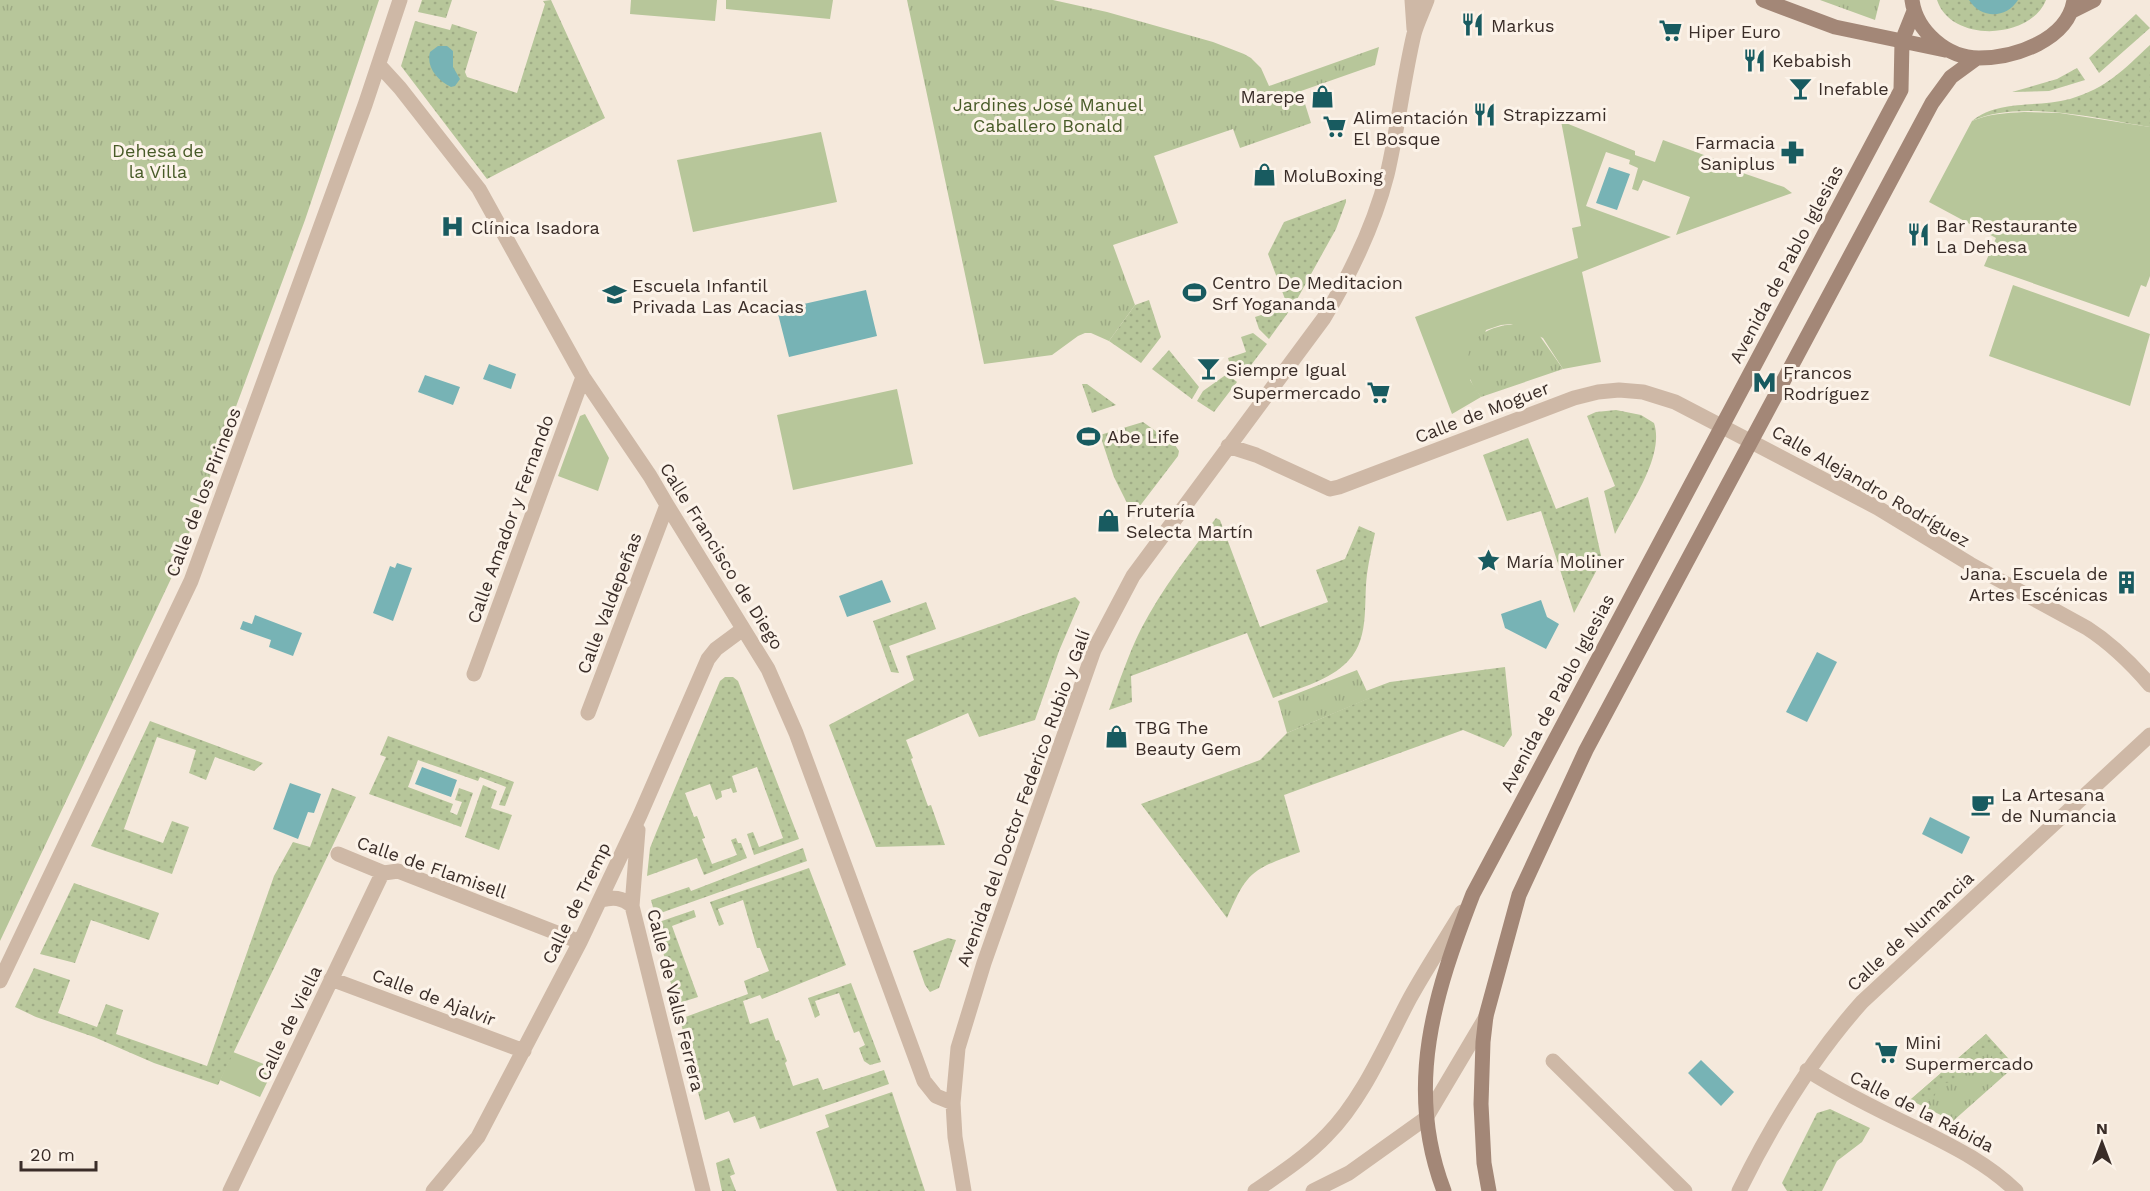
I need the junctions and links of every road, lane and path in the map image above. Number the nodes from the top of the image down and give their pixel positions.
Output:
1 (400, 0) edge
2 (1412, 0) edge
3 (1427, 0) edge
4 (1763, 0) edge
5 (2094, 0) edge
6 (1913, 6) edge
7 (2073, 6) edge
8 (1414, 32) junction
9 (1902, 41) junction
10 (1949, 51) junction
11 (1977, 58) junction
12 (379, 65) junction
13 (583, 377) junction
14 (1722, 425) junction
15 (1751, 440) junction
16 (1228, 446) junction
17 (666, 506) junction
18 (743, 629) junction
19 (474, 674) dead end
20 (2150, 685) edge
21 (588, 713) dead end
22 (2150, 735) edge
23 (640, 815) junction
24 (338, 854) dead end
25 (384, 873) junction
26 (1473, 894) junction
27 (601, 900) junction
28 (632, 906) junction
29 (580, 942) junction
30 (331, 979) junction
31 (0, 981) edge
32 (1486, 1016) junction
33 (524, 1051) junction
34 (1552, 1061) dead end
35 (1807, 1071) junction
36 (953, 1103) junction
37 (1426, 1118) junction
38 (230, 1191) edge
39 (433, 1191) edge
40 (703, 1191) edge
41 (964, 1191) edge
42 (1255, 1191) edge
43 (1313, 1191) edge
44 (1444, 1191) edge
45 (1489, 1191) edge
46 (1686, 1191) edge
47 (1739, 1191) edge
48 (2016, 1191) edge

1 - 12 street, Calle de los Pirineos
2 - 8 street, Avenida del Doctor Federico Rubio y Galí
3 - 8 street, Avenida del Doctor Federico Rubio y Galí
4 - 9 street
5 - 7 street
6 - 9 street, Avenida de Pablo Iglesias
6 - 10 street
7 - 11 street
8 - 16 street, Avenida del Doctor Federico Rubio y Galí
9 - 10 street
9 - 14 street, Avenida de Pablo Iglesias
10 - 11 street
11 - 15 street
12 - 13 street, Calle Francisco de Diego
12 - 31 street, Calle de los Pirineos
13 - 17 street, Calle Francisco de Diego
13 - 19 street, Calle Amador y Fernando
14 - 15 street, Calle de Moguer
14 - 16 street, Calle de Moguer
14 - 26 street, Avenida de Pablo Iglesias
15 - 20 street, Calle Alejandro Rodríguez
15 - 32 street
16 - 36 street, Avenida del Doctor Federico Rubio y Galí
17 - 18 street, Calle Francisco de Diego
17 - 21 street, Calle Valdepeñas
18 - 23 street, Calle de Tremp
18 - 36 street, Calle Francisco de Diego
22 - 35 street, Calle de Numancia
23 - 27 street, Calle de Tremp
23 - 28 street, Calle de Valls Ferrera
24 - 25 street, Calle de Flamisell
25 - 29 street, Calle de Flamisell
25 - 30 street, Calle de Viella
26 - 37 street, Avenida de Pablo Iglesias
26 - 42 street
27 - 28 street
27 - 29 street, Calle de Tremp
28 - 40 street, Calle de Valls Ferrera
29 - 33 street, Calle de Tremp
30 - 33 street, Calle de Ajalvir
30 - 38 street, Calle de Viella
32 - 37 street
32 - 45 street
33 - 39 street, Calle de Tremp
34 - 46 street
35 - 47 street, Calle de Numancia
35 - 48 street, Calle de la Rábida
36 - 41 street, Avenida del Doctor Federico Rubio y Galí
37 - 43 street
37 - 44 street, Avenida de Pablo Iglesias

